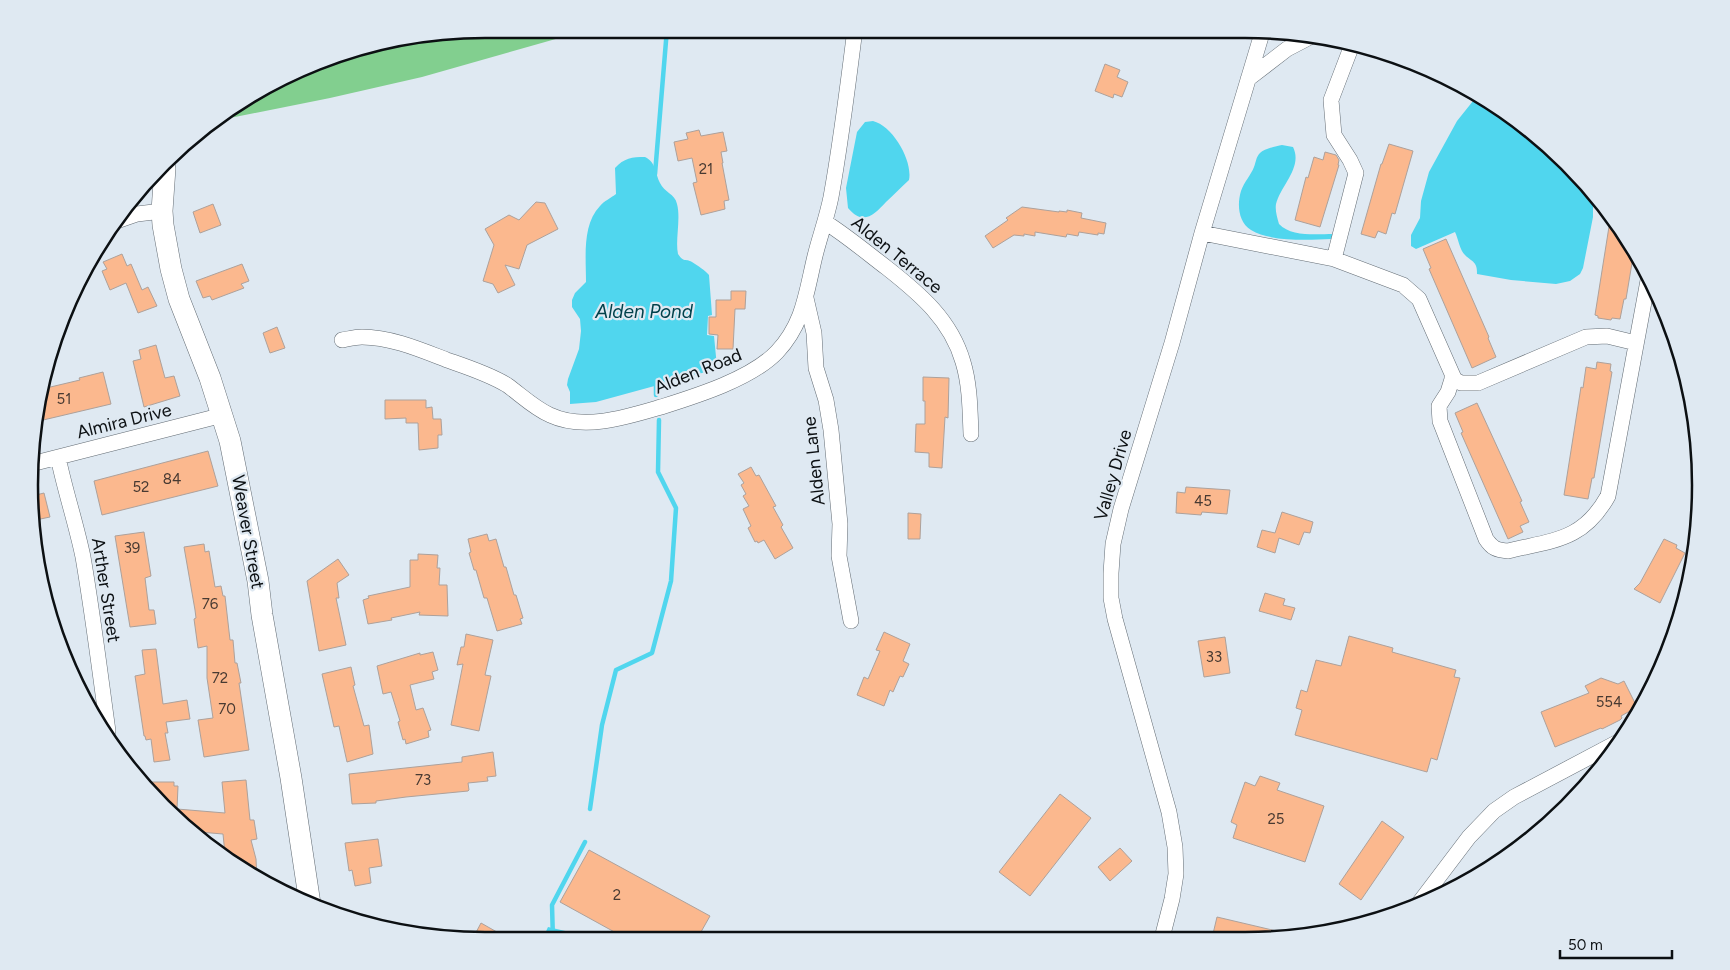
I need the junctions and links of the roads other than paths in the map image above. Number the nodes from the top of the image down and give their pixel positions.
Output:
1 (854, 38) edge
2 (1261, 38) edge
3 (1303, 41) edge
4 (1350, 50) edge
5 (1248, 79) junction
6 (165, 174) edge
7 (162, 211) junction
8 (127, 218) edge
9 (825, 222) junction
10 (1202, 232) junction
11 (1334, 259) junction
12 (1647, 288) edge
13 (806, 298) junction
14 (342, 340) dead end
15 (1636, 343) junction
16 (1452, 378) junction
17 (223, 415) junction
18 (971, 434) dead end
19 (58, 457) junction
20 (38, 462) edge
21 (851, 621) dead end
22 (107, 725) edge
23 (1607, 748) edge
24 (1426, 893) edge
25 (309, 896) edge
26 (1164, 932) edge

1 - 9 street, Alden Road
2 - 5 street, Valley Drive
3 - 5 street
4 - 11 street
5 - 10 street, Valley Drive
6 - 7 street, Weaver Street
7 - 8 street
7 - 17 street, Weaver Street
9 - 13 street, Alden Road
9 - 18 street, Alden Terrace
10 - 11 street
10 - 26 street, Valley Drive
11 - 16 street
12 - 15 street
13 - 14 street, Alden Road
13 - 21 street, Alden Lane
15 - 16 street
15 - 16 street
17 - 19 street, Almira Drive
17 - 25 street, Weaver Street
19 - 20 street, Almira Drive
19 - 22 street, Arther Street
23 - 24 street

